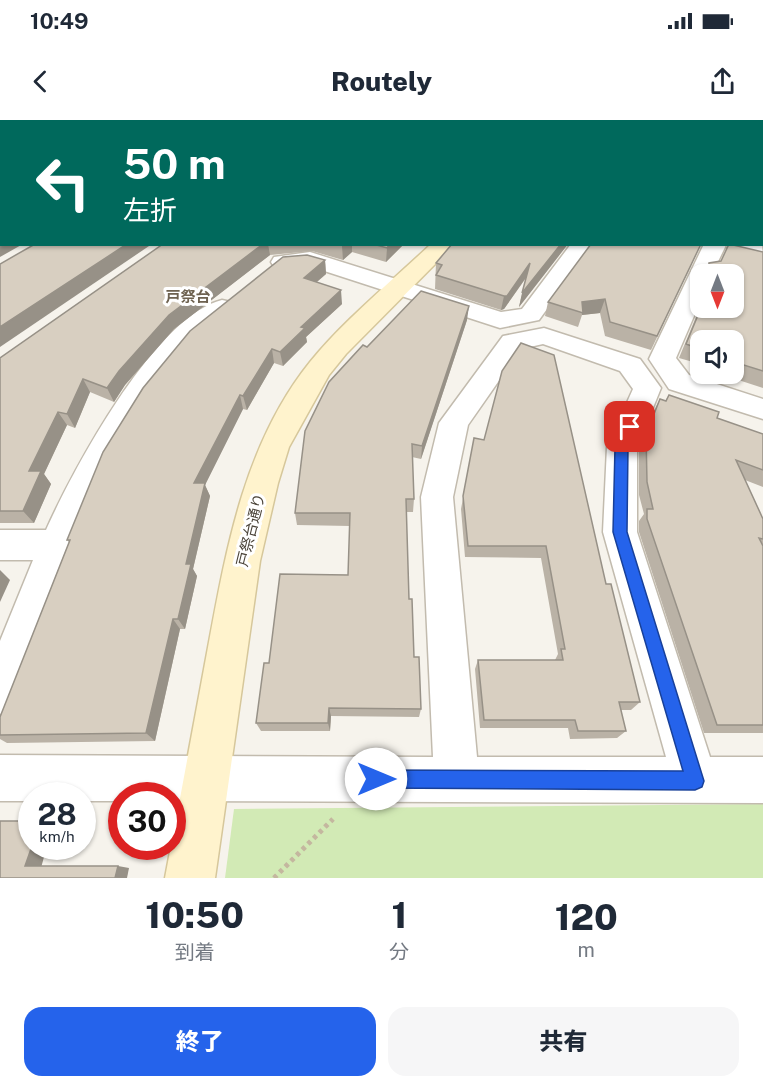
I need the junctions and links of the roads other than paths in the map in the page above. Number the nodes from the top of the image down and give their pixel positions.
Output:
1 (442, 246) edge
2 (582, 246) edge
3 (714, 246) edge
4 (744, 246) edge
5 (763, 251) edge
6 (293, 252) edge
7 (706, 264) edge
8 (400, 288) junction
9 (690, 299) edge
10 (522, 328) junction
11 (655, 374) junction
12 (763, 409) edge
13 (0, 545) edge
14 (57, 545) junction
15 (0, 693) edge
16 (0, 778) edge
17 (206, 778) junction
18 (457, 779) junction
19 (763, 780) edge
20 (695, 781) junction
21 (190, 878) edge

1 - 8 street, 戸祭台通り
2 - 10 street
3 - 7 street
4 - 5 street
6 - 8 street
6 - 14 street
8 - 10 street
8 - 17 street, 戸祭台通り
9 - 11 street
10 - 11 street
10 - 18 street
11 - 12 street
11 - 20 street
13 - 14 street
14 - 15 street
16 - 17 street
17 - 18 street
17 - 21 street, 戸祭台通り
18 - 20 street
19 - 20 street

